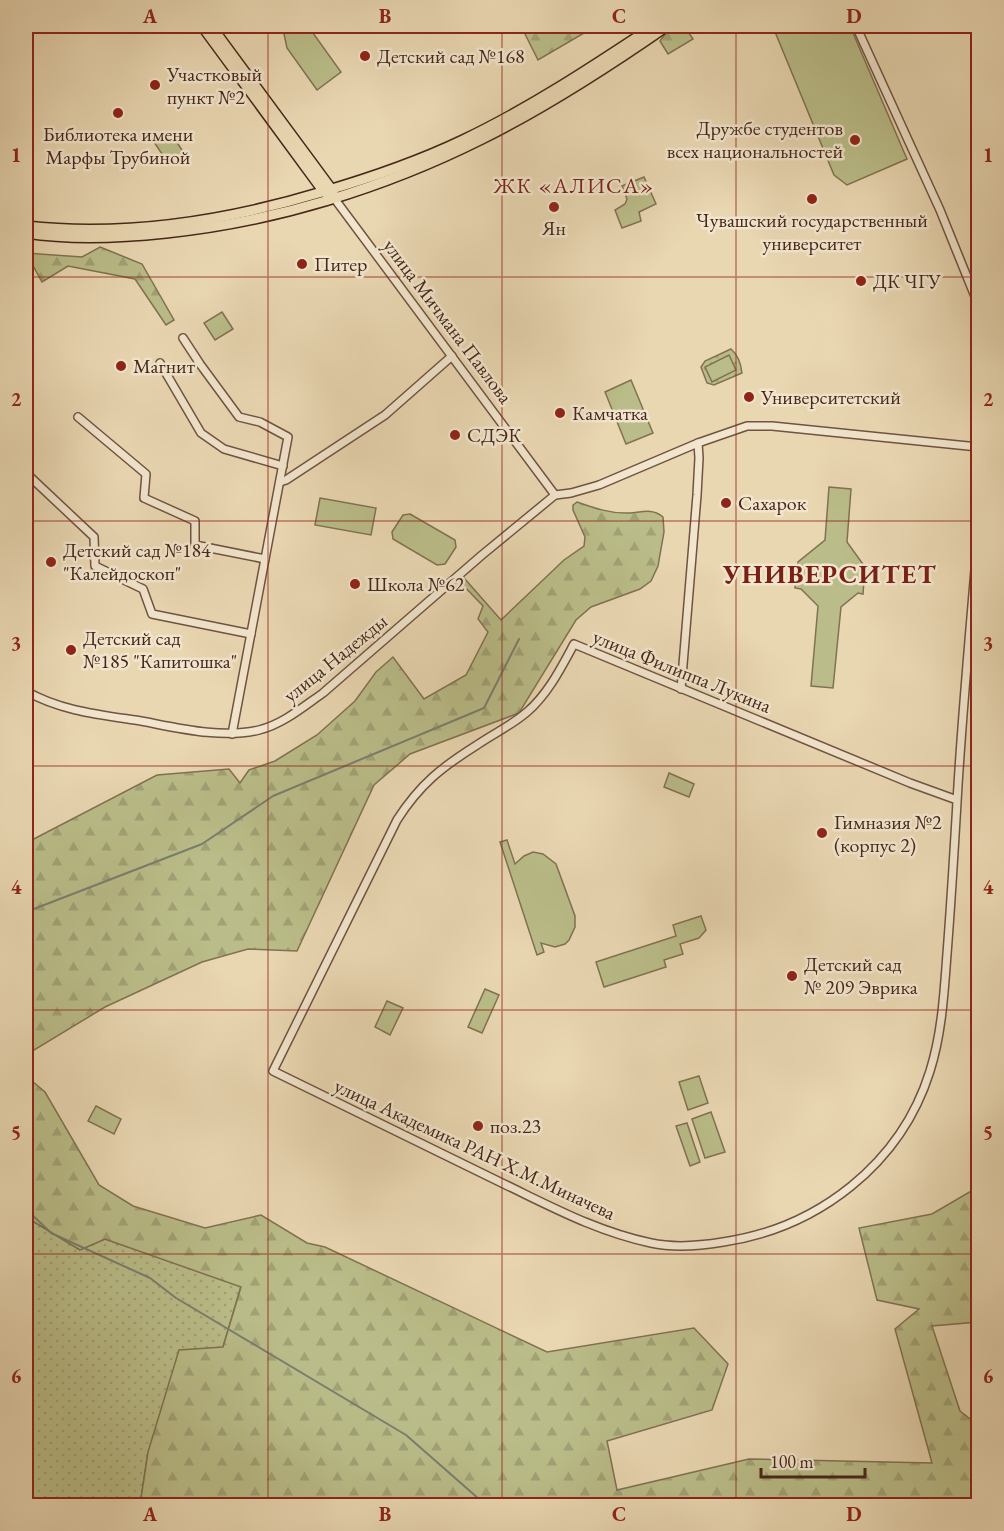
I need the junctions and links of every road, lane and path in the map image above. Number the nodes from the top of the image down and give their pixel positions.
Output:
1 (202, 26) edge
2 (211, 26) edge
3 (667, 26) edge
4 (856, 26) edge
5 (652, 30) edge
6 (232, 59) junction
7 (330, 193) junction
8 (26, 226) edge
9 (132, 232) junction
10 (26, 233) edge
11 (978, 304) edge
12 (183, 338) dead end
13 (452, 356) junction
14 (160, 363) dead end
15 (78, 417) dead end
16 (698, 443) junction
17 (978, 447) edge
18 (283, 466) junction
19 (26, 473) edge
20 (280, 482) junction
21 (555, 495) junction
22 (978, 533) edge
23 (265, 559) junction
24 (251, 634) junction
25 (681, 689) junction
26 (26, 691) edge
27 (232, 734) junction
28 (957, 800) junction
29 (273, 1071) joint

1 - 6 main road, улица Мичмана Павлова
2 - 6 main road, улица Мичмана Павлова
3 - 5 main road
4 - 11 street
5 - 7 main road
6 - 7 main road, улица Мичмана Павлова
7 - 9 main road
7 - 13 street, улица Мичмана Павлова
8 - 9 main road
9 - 10 main road
12 - 18 street
13 - 20 street
13 - 21 street, улица Мичмана Павлова
14 - 18 street
15 - 23 street
16 - 17 street
16 - 21 street
16 - 25 street
18 - 20 street
19 - 24 street
20 - 23 street
21 - 27 street, улица Надежды
22 - 28 street
23 - 24 street
24 - 27 street
25 - 28 street, улица Филиппа Лукина
25 - 29 street, улица Филиппа Лукина
26 - 27 street, улица Надежды
28 - 29 street, улица Академика РАН Х.М.Миначева

